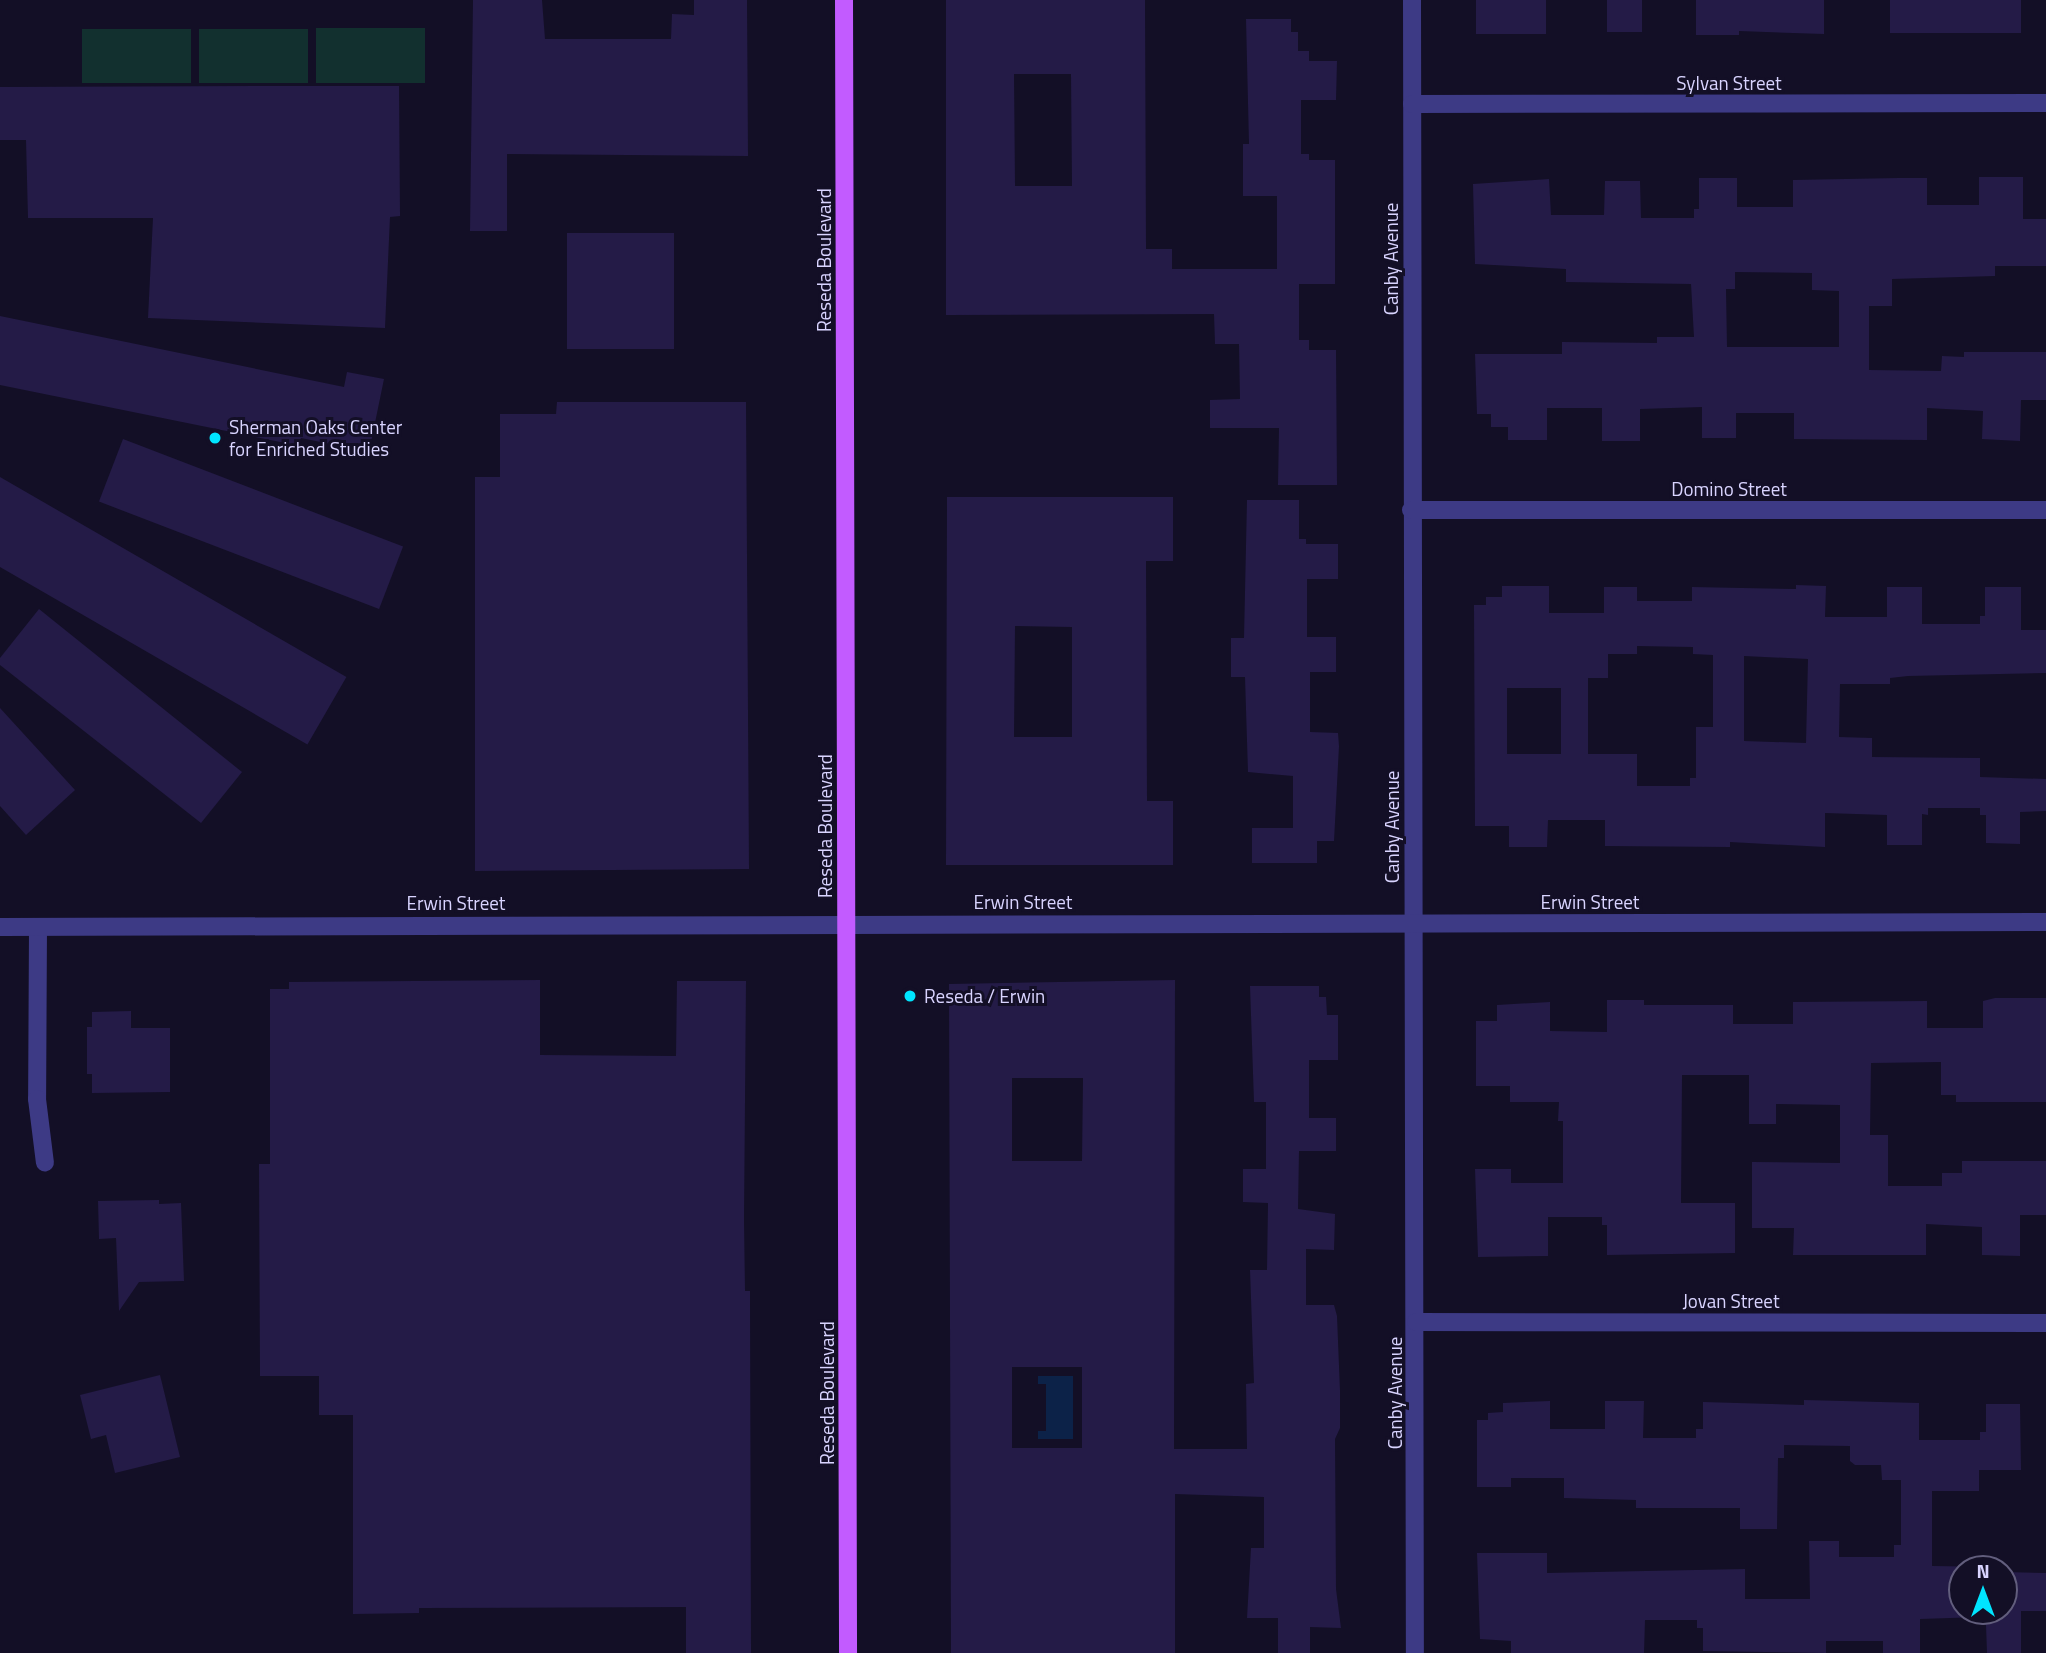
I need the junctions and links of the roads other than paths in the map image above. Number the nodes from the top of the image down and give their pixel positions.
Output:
1 (844, 0) edge
2 (1412, 0) edge
3 (2046, 103) edge
4 (1412, 104) junction
5 (1411, 510) junction
6 (2046, 510) edge
7 (2046, 922) edge
8 (1413, 923) junction
9 (846, 924) junction
10 (0, 927) edge
11 (38, 927) junction
12 (45, 1163) dead end
13 (1416, 1322) junction
14 (2046, 1322) edge
15 (848, 1653) edge
16 (1415, 1653) edge

1 - 9 main road, Reseda Boulevard
2 - 4 street, Canby Avenue
3 - 4 street, Sylvan Street
4 - 5 street, Canby Avenue
5 - 6 street, Domino Street
5 - 8 street, Canby Avenue
7 - 8 street, Erwin Street
8 - 9 street, Erwin Street
8 - 13 street, Canby Avenue
9 - 11 street, Erwin Street
9 - 15 main road, Reseda Boulevard
10 - 11 street, Erwin Street
11 - 12 street
13 - 14 street, Jovan Street
13 - 16 street, Canby Avenue

